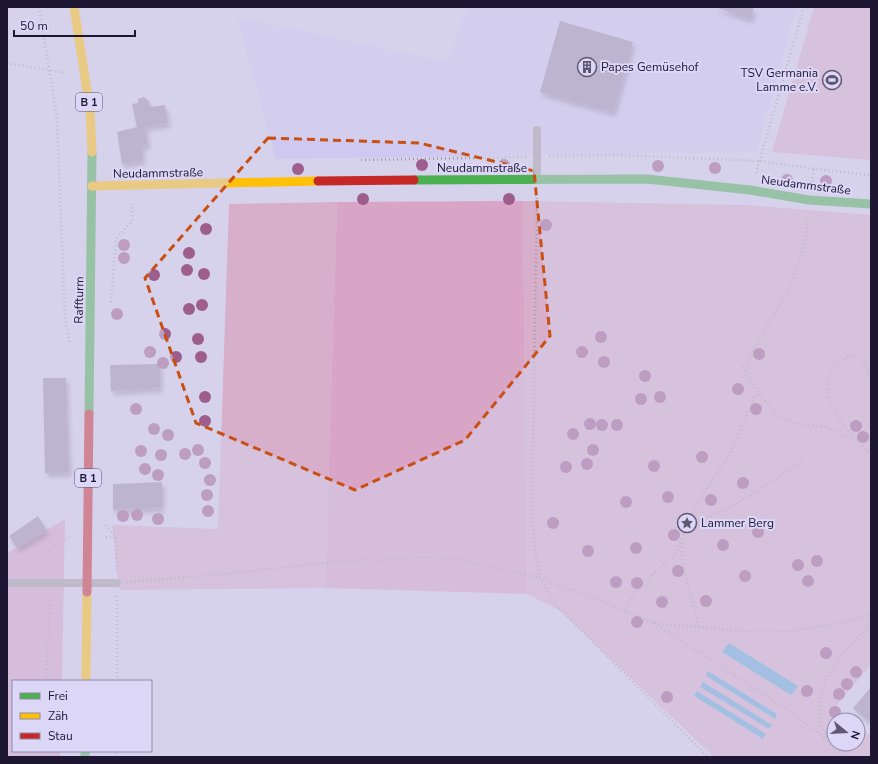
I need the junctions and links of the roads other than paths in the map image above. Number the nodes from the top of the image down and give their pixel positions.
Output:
1 (74, 7) edge
2 (537, 130) dead end
3 (537, 180) junction
4 (92, 186) junction
5 (871, 204) edge
6 (7, 583) edge
7 (87, 583) junction
8 (117, 583) road end
9 (86, 680) edge

1 - 4 main road, Raffturm / B 1
2 - 3 lane
3 - 4 main road, Neudammstraße
3 - 5 main road, Neudammstraße
4 - 7 main road, Raffturm / B 1
6 - 7 lane
7 - 8 lane
7 - 9 main road, B 1

